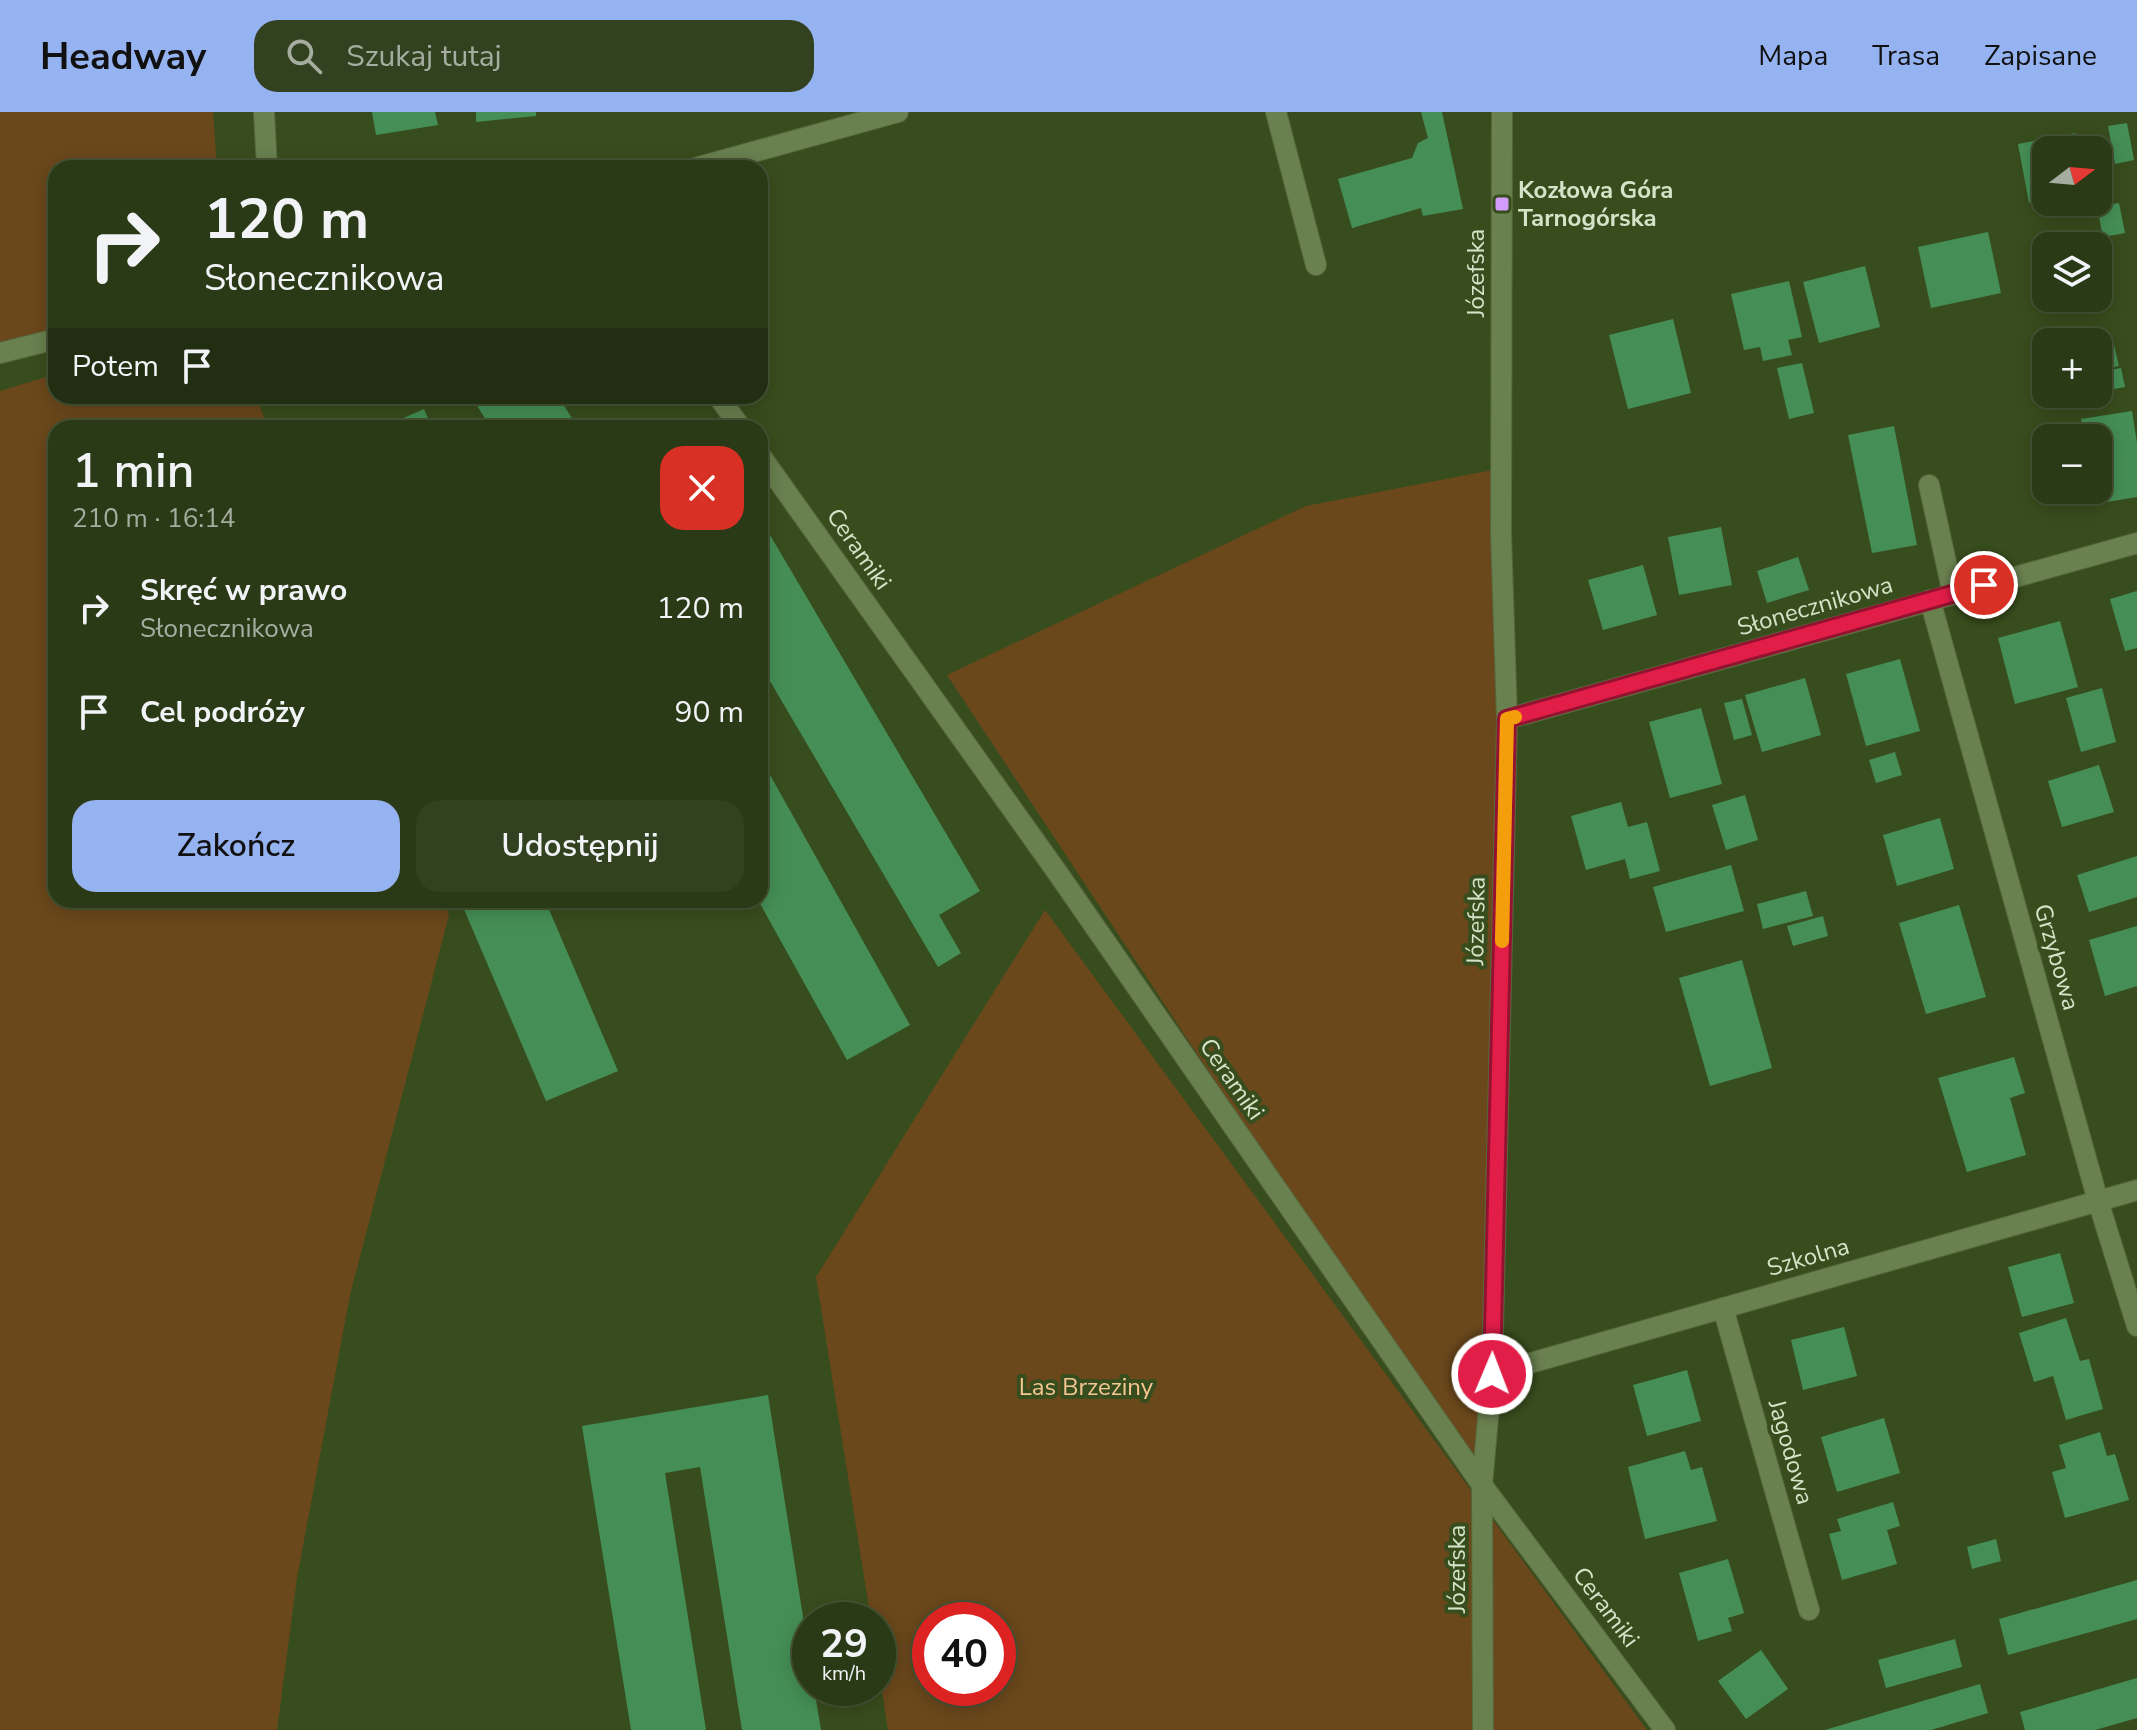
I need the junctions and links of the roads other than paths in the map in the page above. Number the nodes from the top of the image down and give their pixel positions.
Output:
1 (264, 112) edge
2 (898, 112) edge
3 (1276, 112) edge
4 (1502, 112) edge
5 (267, 160) edge
6 (724, 160) edge
7 (1316, 265) dead end
8 (48, 341) edge
9 (0, 353) edge
10 (768, 466) edge
11 (1929, 485) dead end
12 (2137, 543) edge
13 (1953, 594) junction
14 (1930, 600) junction
15 (1507, 719) junction
16 (2137, 1190) edge
17 (2098, 1201) junction
18 (1723, 1308) junction
19 (2137, 1326) edge
20 (1492, 1374) junction
21 (1482, 1485) junction
22 (1809, 1610) dead end
23 (1483, 1730) edge
24 (1665, 1730) edge

1 - 5 street
2 - 6 street
3 - 7 street
4 - 15 street, Józefska
8 - 9 street
10 - 21 street, Ceramiki
11 - 13 street
12 - 13 street, Słonecznikowa
13 - 14 street, Słonecznikowa
14 - 15 street, Słonecznikowa
14 - 17 street, Grzybowa
15 - 20 street, Józefska
16 - 17 street, Szkolna
17 - 18 street, Szkolna
17 - 19 street, Grzybowa
18 - 20 street, Szkolna
18 - 22 street, Jagodowa
20 - 21 street, Józefska
21 - 23 street, Józefska
21 - 24 street, Ceramiki

